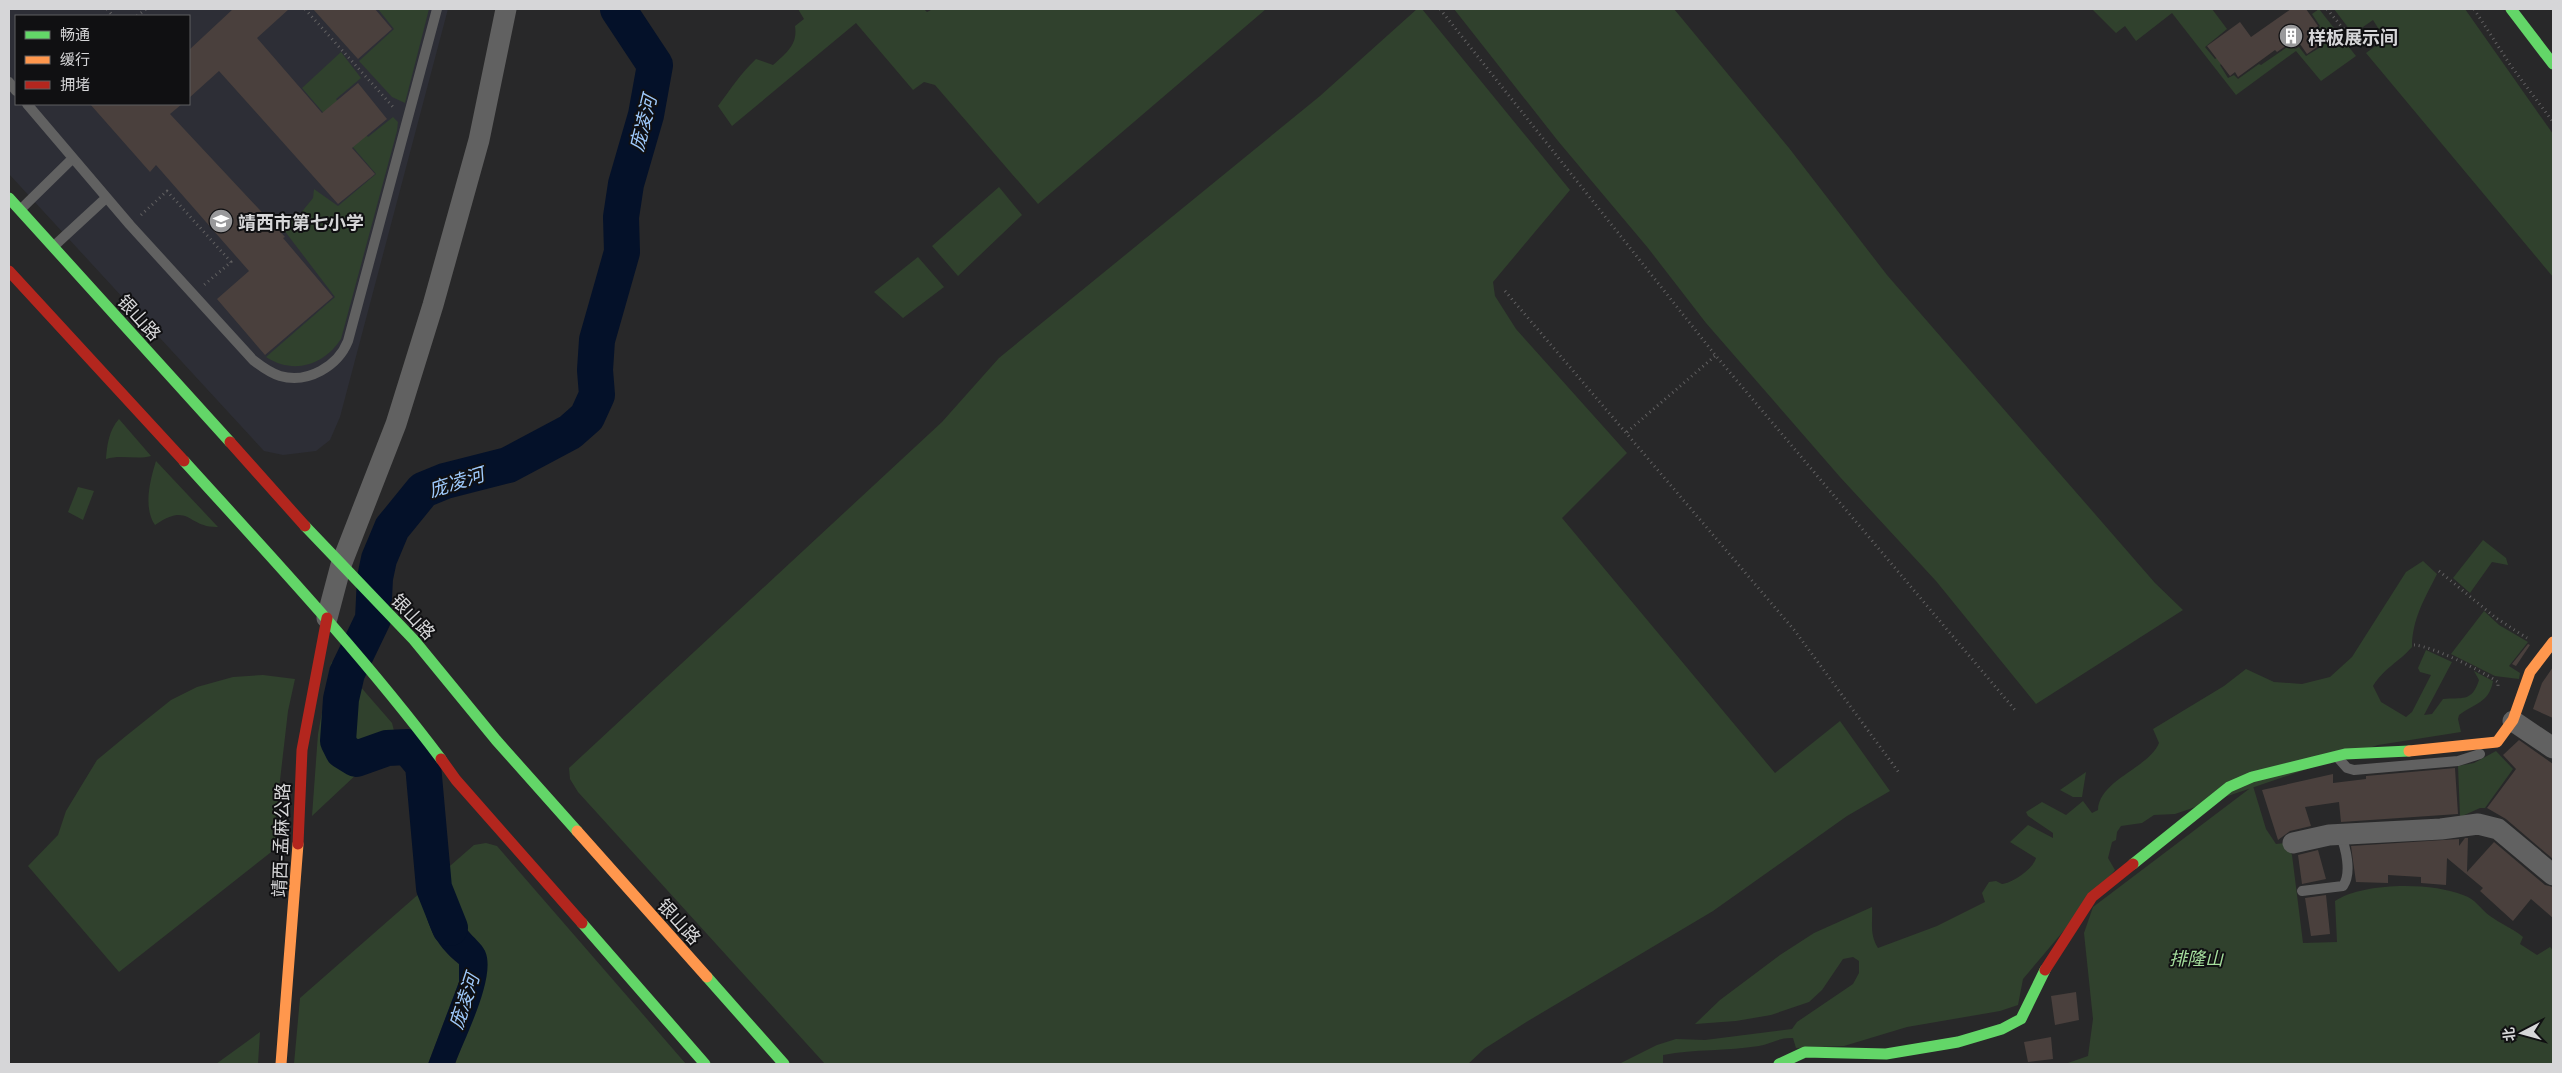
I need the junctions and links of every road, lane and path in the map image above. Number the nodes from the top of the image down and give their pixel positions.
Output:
1 (305, 9) edge
2 (437, 9) edge
3 (506, 9) edge
4 (1440, 9) edge
5 (2327, 9) edge
6 (2474, 9) edge
7 (2511, 9) edge
8 (2375, 32) dead end
9 (2553, 64) edge
10 (28, 105) edge
11 (407, 116) junction
12 (2553, 122) edge
13 (73, 158) junction
14 (9, 198) edge
15 (106, 198) junction
16 (20, 210) junction
17 (130, 225) junction
18 (53, 247) junction
19 (9, 271) edge
20 (1505, 291) dead end
21 (193, 293) junction
22 (1716, 356) junction
23 (1626, 432) junction
24 (341, 565) junction
25 (2439, 571) dead end
26 (327, 618) junction
27 (2414, 645) dead end
28 (2552, 646) edge
29 (2015, 710) dead end
30 (2515, 715) junction
31 (2490, 744) junction
32 (2553, 748) edge
33 (2337, 756) junction
34 (1900, 774) dead end
35 (2340, 834) junction
36 (2293, 843) dead end
37 (2553, 874) edge
38 (2302, 891) dead end
39 (281, 1064) edge
40 (705, 1064) edge
41 (784, 1064) edge
42 (1779, 1064) edge

1 - 11 path
2 - 11 lane
3 - 24 street
4 - 22 path
5 - 8 path
6 - 12 path
7 - 9 main road
10 - 13 lane
11 - 21 lane
13 - 15 lane
13 - 16 lane
14 - 16 main road, 银山路
15 - 17 lane
15 - 18 lane
16 - 18 main road, 银山路
17 - 21 lane
17 - 21 path
18 - 24 main road, 银山路
19 - 26 main road
20 - 23 path
22 - 23 path
22 - 29 path
23 - 34 path
24 - 26 street
24 - 41 main road, 银山路
25 - 28 path
26 - 39 main road, 靖西-孟麻公路
26 - 40 main road
27 - 30 path
28 - 30 main road
30 - 31 main road
30 - 32 street
31 - 33 main road
31 - 33 lane
33 - 42 main road
35 - 36 street
35 - 37 street
35 - 38 lane

